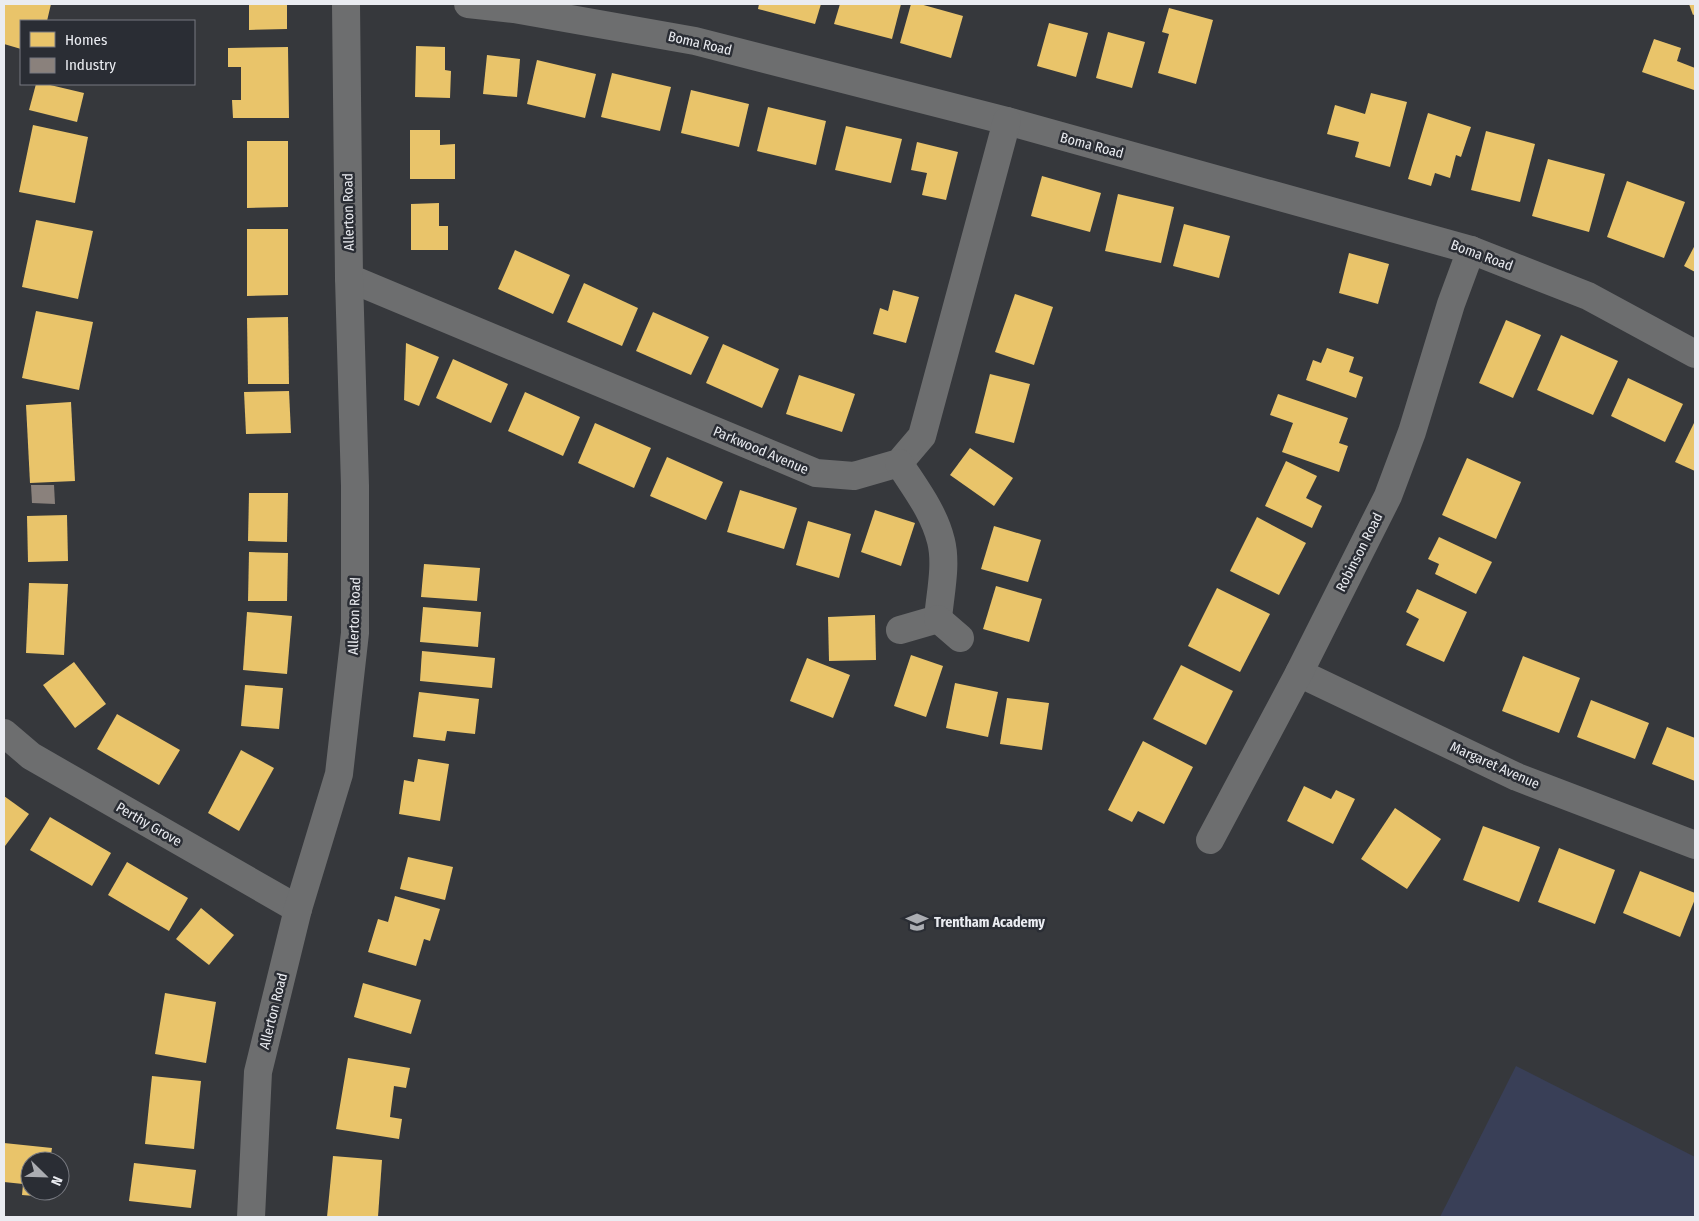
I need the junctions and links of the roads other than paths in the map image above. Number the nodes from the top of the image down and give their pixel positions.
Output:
1 (346, 4) edge
2 (468, 4) edge
3 (1007, 121) junction
4 (1472, 250) junction
5 (349, 278) junction
6 (1695, 354) edge
7 (899, 463) junction
8 (938, 618) junction
9 (900, 630) dead end
10 (960, 638) dead end
11 (1299, 672) junction
12 (4, 733) edge
13 (1210, 840) dead end
14 (1695, 844) edge
15 (298, 909) junction
16 (251, 1217) edge

1 - 5 street, Allerton Road
2 - 3 street, Boma Road
3 - 4 street, Boma Road
3 - 7 street
4 - 6 street, Boma Road
4 - 11 street, Robinson Road
5 - 7 street, Parkwood Avenue
5 - 15 street, Allerton Road
7 - 8 street
8 - 9 street
8 - 10 street
11 - 13 street, Robinson Road
11 - 14 street, Margaret Avenue
12 - 15 street, Perthy Grove
15 - 16 street, Allerton Road

